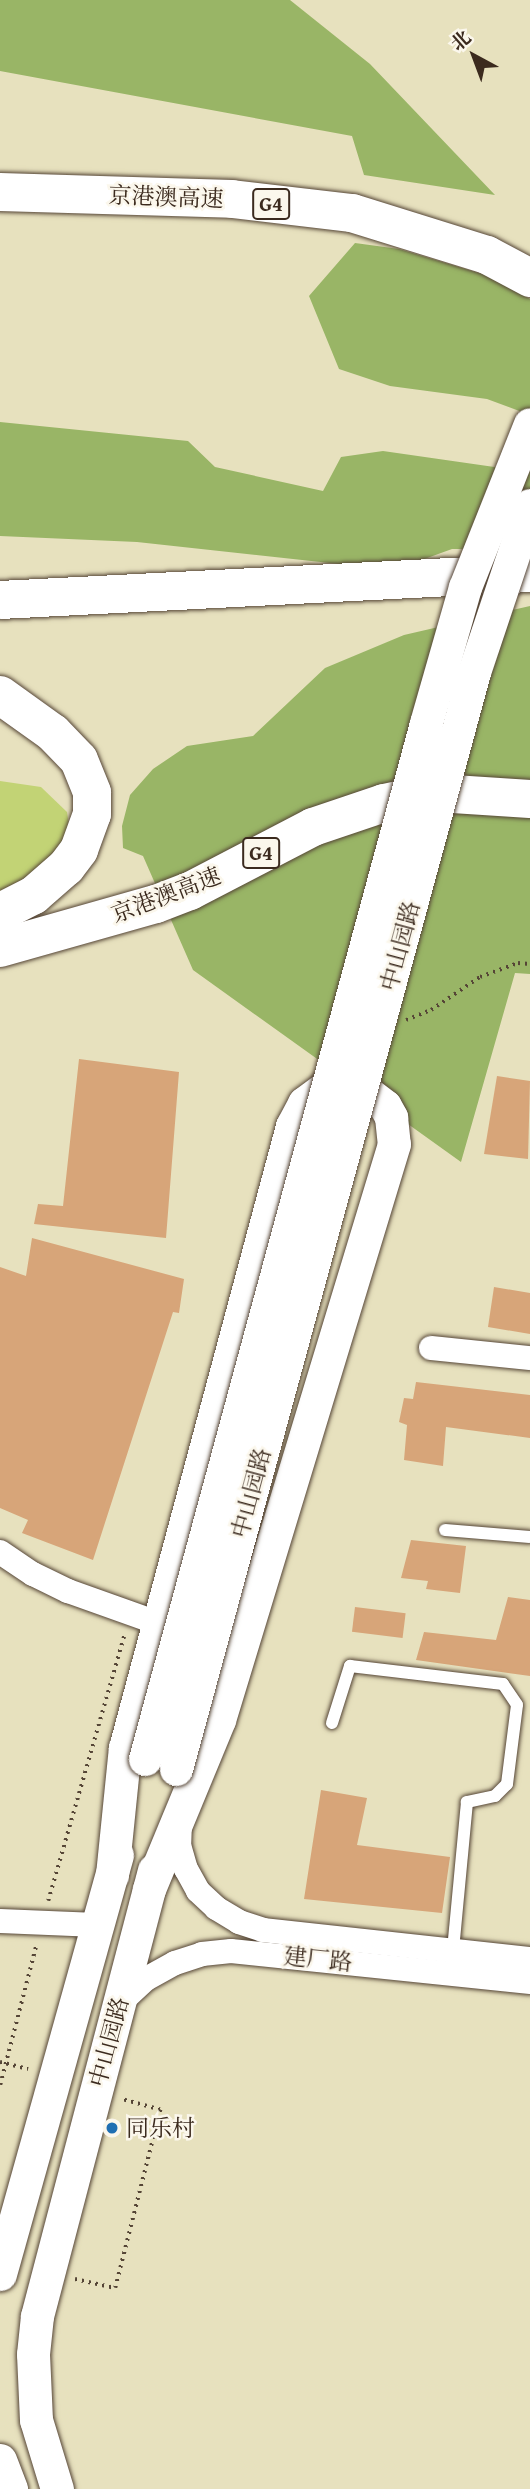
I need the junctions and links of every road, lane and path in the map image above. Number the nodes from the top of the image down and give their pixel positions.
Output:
1 (0, 192) edge
2 (530, 278) edge
3 (530, 424) edge
4 (530, 505) edge
5 (530, 573) edge
6 (0, 600) edge
7 (0, 695) edge
8 (530, 799) edge
9 (0, 912) edge
10 (0, 948) edge
11 (431, 1348) dead end
12 (530, 1358) edge
13 (445, 1530) dead end
14 (530, 1537) edge
15 (0, 1552) edge
16 (158, 1623) junction
17 (332, 1723) dead end
18 (180, 1818) junction
19 (111, 1875) junction
20 (149, 1889) junction
21 (0, 1922) edge
22 (97, 1925) junction
23 (453, 1951) junction
24 (530, 1958) edge
25 (530, 1982) edge
26 (120, 2003) junction
27 (95, 2092) junction
28 (46, 2273) junction
29 (0, 2274) edge
30 (0, 2460) edge
31 (11, 2489) edge
32 (57, 2489) edge

1 - 2 highway, 京港澳高速 / G4
3 - 19 main road, 中山园路, bridge
4 - 20 main road, 中山园路, bridge
5 - 6 highway
7 - 9 highway
8 - 10 highway, 京港澳高速 / G4
11 - 12 street
13 - 14 lane
15 - 16 street
16 - 18 main road
16 - 19 main road
17 - 23 lane
18 - 20 main road
18 - 23 street, 建厂路
19 - 22 main road, 中山园路
20 - 26 main road, 中山园路
21 - 22 street
22 - 29 main road, 中山园路
23 - 24 street, 建厂路
25 - 26 street, 建厂路
26 - 27 main road, 中山园路
27 - 28 main road, 中山园路
27 - 28 path
28 - 32 main road, 中山园路
30 - 31 main road

